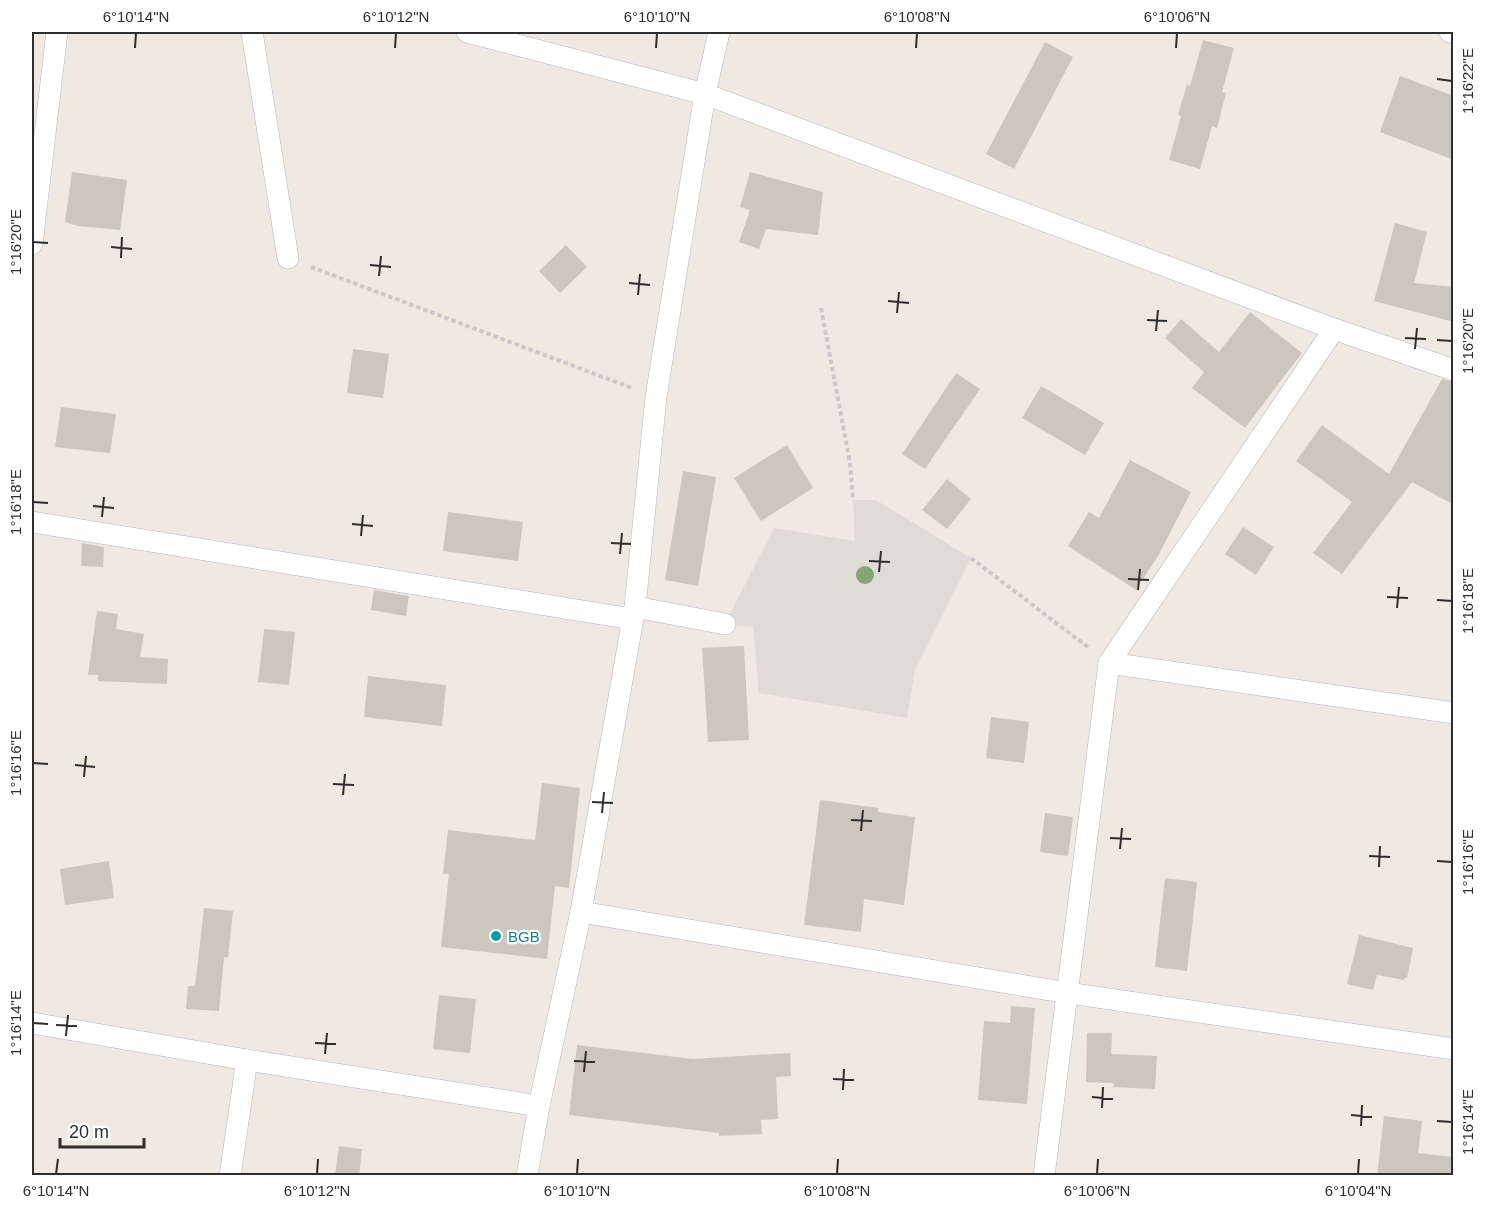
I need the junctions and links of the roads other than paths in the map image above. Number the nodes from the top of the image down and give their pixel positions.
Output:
1 (57, 32) edge
2 (252, 32) edge
3 (467, 32) edge
4 (719, 32) edge
5 (705, 94) junction
6 (32, 243) edge
7 (288, 258) road end
8 (1334, 328) junction
9 (1454, 370) edge
10 (32, 522) edge
11 (633, 613) junction
12 (725, 624) dead end
13 (1109, 663) junction
14 (1454, 713) edge
15 (581, 912) junction
16 (1068, 993) junction
17 (32, 1023) edge
18 (1454, 1049) edge
19 (247, 1060) junction
20 (539, 1106) junction
21 (230, 1176) edge
22 (527, 1176) edge
23 (1044, 1176) edge

1 - 6 street
2 - 7 street
3 - 5 street
4 - 5 street
5 - 8 street
5 - 11 street
8 - 9 street
8 - 13 street
10 - 11 street
11 - 12 street
11 - 15 street
13 - 14 street
13 - 16 street
15 - 16 street
15 - 20 street
16 - 18 street
16 - 23 street
17 - 19 street
19 - 20 street
19 - 21 street
20 - 22 street

